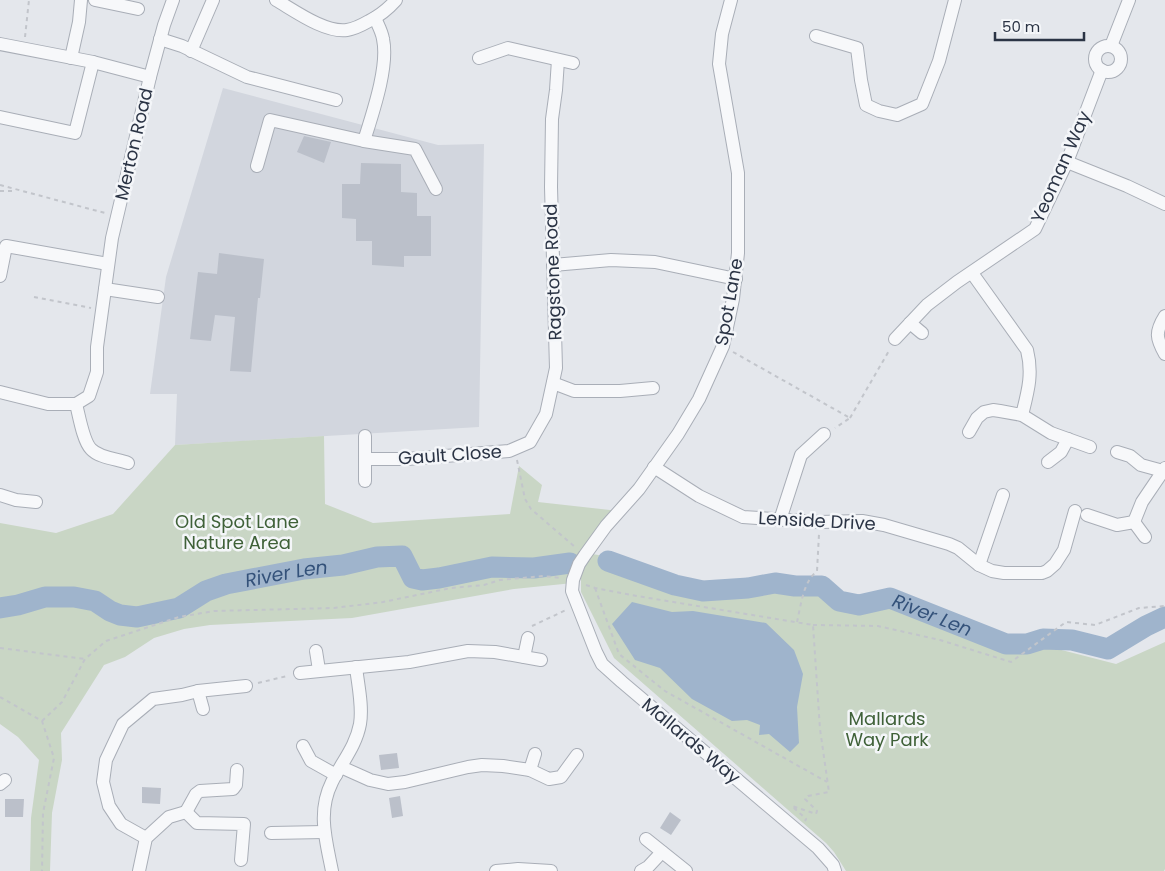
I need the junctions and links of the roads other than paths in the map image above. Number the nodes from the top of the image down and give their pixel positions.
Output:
1 (81, 0) edge
2 (95, 0) edge
3 (173, 0) edge
4 (213, 0) edge
5 (276, 0) edge
6 (396, 0) edge
7 (731, 0) edge
8 (955, 0) edge
9 (1129, 0) edge
10 (138, 9) dead end
11 (375, 18) junction
12 (816, 36) dead end
13 (160, 39) junction
14 (0, 44) edge
15 (1111, 46) junction
16 (191, 51) junction
17 (71, 58) junction
18 (479, 58) dead end
19 (558, 60) junction
20 (93, 62) junction
21 (573, 63) dead end
22 (1102, 70) junction
23 (150, 77) junction
24 (336, 100) dead end
25 (0, 117) edge
26 (364, 142) junction
27 (1066, 162) junction
28 (257, 166) dead end
29 (436, 189) dead end
30 (1165, 204) edge
31 (108, 264) junction
32 (553, 265) junction
33 (972, 272) junction
34 (0, 276) edge
35 (736, 280) junction
36 (105, 289) junction
37 (158, 297) dead end
38 (1165, 316) edge
39 (910, 323) junction
40 (922, 333) dead end
41 (895, 340) road end
42 (1165, 354) edge
43 (553, 383) junction
44 (653, 388) dead end
45 (0, 392) edge
46 (76, 404) junction
47 (1022, 415) junction
48 (969, 432) dead end
49 (824, 434) road end
50 (365, 436) dead end
51 (1068, 439) junction
52 (1090, 448) dead end
53 (1117, 452) dead end
54 (365, 459) junction
55 (128, 462) dead end
56 (1048, 462) dead end
57 (654, 467) junction
58 (1164, 470) edge
59 (365, 481) dead end
60 (0, 495) edge
61 (1003, 495) dead end
62 (36, 502) dead end
63 (1075, 511) dead end
64 (1087, 515) dead end
65 (780, 520) junction
66 (1134, 522) junction
67 (1145, 537) dead end
68 (979, 565) junction
69 (573, 585) joint
70 (529, 633) road end
71 (316, 651) dead end
72 (524, 657) junction
73 (541, 660) dead end
74 (356, 667) junction
75 (319, 670) junction
76 (300, 673) road end
77 (246, 686) road end
78 (198, 691) junction
79 (203, 709) dead end
80 (303, 746) dead end
81 (535, 754) dead end
82 (578, 755) dead end
83 (237, 770) dead end
84 (530, 770) junction
85 (339, 771) junction
86 (186, 812) junction
87 (324, 832) junction
88 (271, 833) dead end
89 (146, 838) junction
90 (646, 839) dead end
91 (662, 852) junction
92 (241, 860) dead end
93 (139, 871) edge
94 (332, 871) edge
95 (496, 871) edge
96 (551, 871) edge
97 (641, 871) edge
98 (686, 871) edge
99 (835, 871) edge

1 - 17 street
2 - 10 street
3 - 13 street, Merton Road
4 - 16 street
5 - 11 street
6 - 11 street
7 - 35 street, Spot Lane
8 - 12 street
9 - 15 street, Yeoman Way
11 - 26 street
13 - 16 street
13 - 23 street, Merton Road
14 - 17 street
15 - 22 street, Yeoman Way
15 - 22 street
16 - 24 street
17 - 20 street
18 - 19 street
19 - 21 street
19 - 32 street, Ragstone Road
20 - 23 street
20 - 25 street
22 - 27 street, Yeoman Way
23 - 31 street, Merton Road
26 - 28 street
26 - 29 street
27 - 30 street
27 - 33 street, Yeoman Way
31 - 34 street
31 - 36 street, Merton Road
32 - 35 street
32 - 43 street, Ragstone Road
33 - 39 street, Yeoman Way
33 - 47 street
35 - 57 street, Spot Lane
36 - 37 street
36 - 46 street, Merton Road
38 - 42 street
39 - 40 street
39 - 41 street, Yeoman Way
43 - 44 street
43 - 54 street, Gault Close
45 - 46 street
46 - 55 street
47 - 48 street
47 - 51 street
49 - 65 street
50 - 54 street
51 - 52 street
51 - 56 street
53 - 58 street
54 - 59 street
57 - 65 street, Lenside Drive
57 - 69 street, Spot Lane
58 - 66 street
60 - 62 street
61 - 68 street
63 - 68 street, Lenside Drive
64 - 66 street
65 - 68 street, Lenside Drive
66 - 67 street
69 - 99 street, Mallards Way
70 - 72 street
71 - 75 street
72 - 73 street
72 - 74 street
74 - 75 street
74 - 85 street
75 - 76 street
77 - 78 street
78 - 79 street
78 - 89 street
80 - 85 street
81 - 84 street
82 - 84 street
83 - 86 street
84 - 85 street
85 - 87 street
86 - 89 street
86 - 92 street
87 - 88 street
87 - 94 street
89 - 93 street
90 - 91 street
91 - 97 street
91 - 98 street
95 - 96 street

